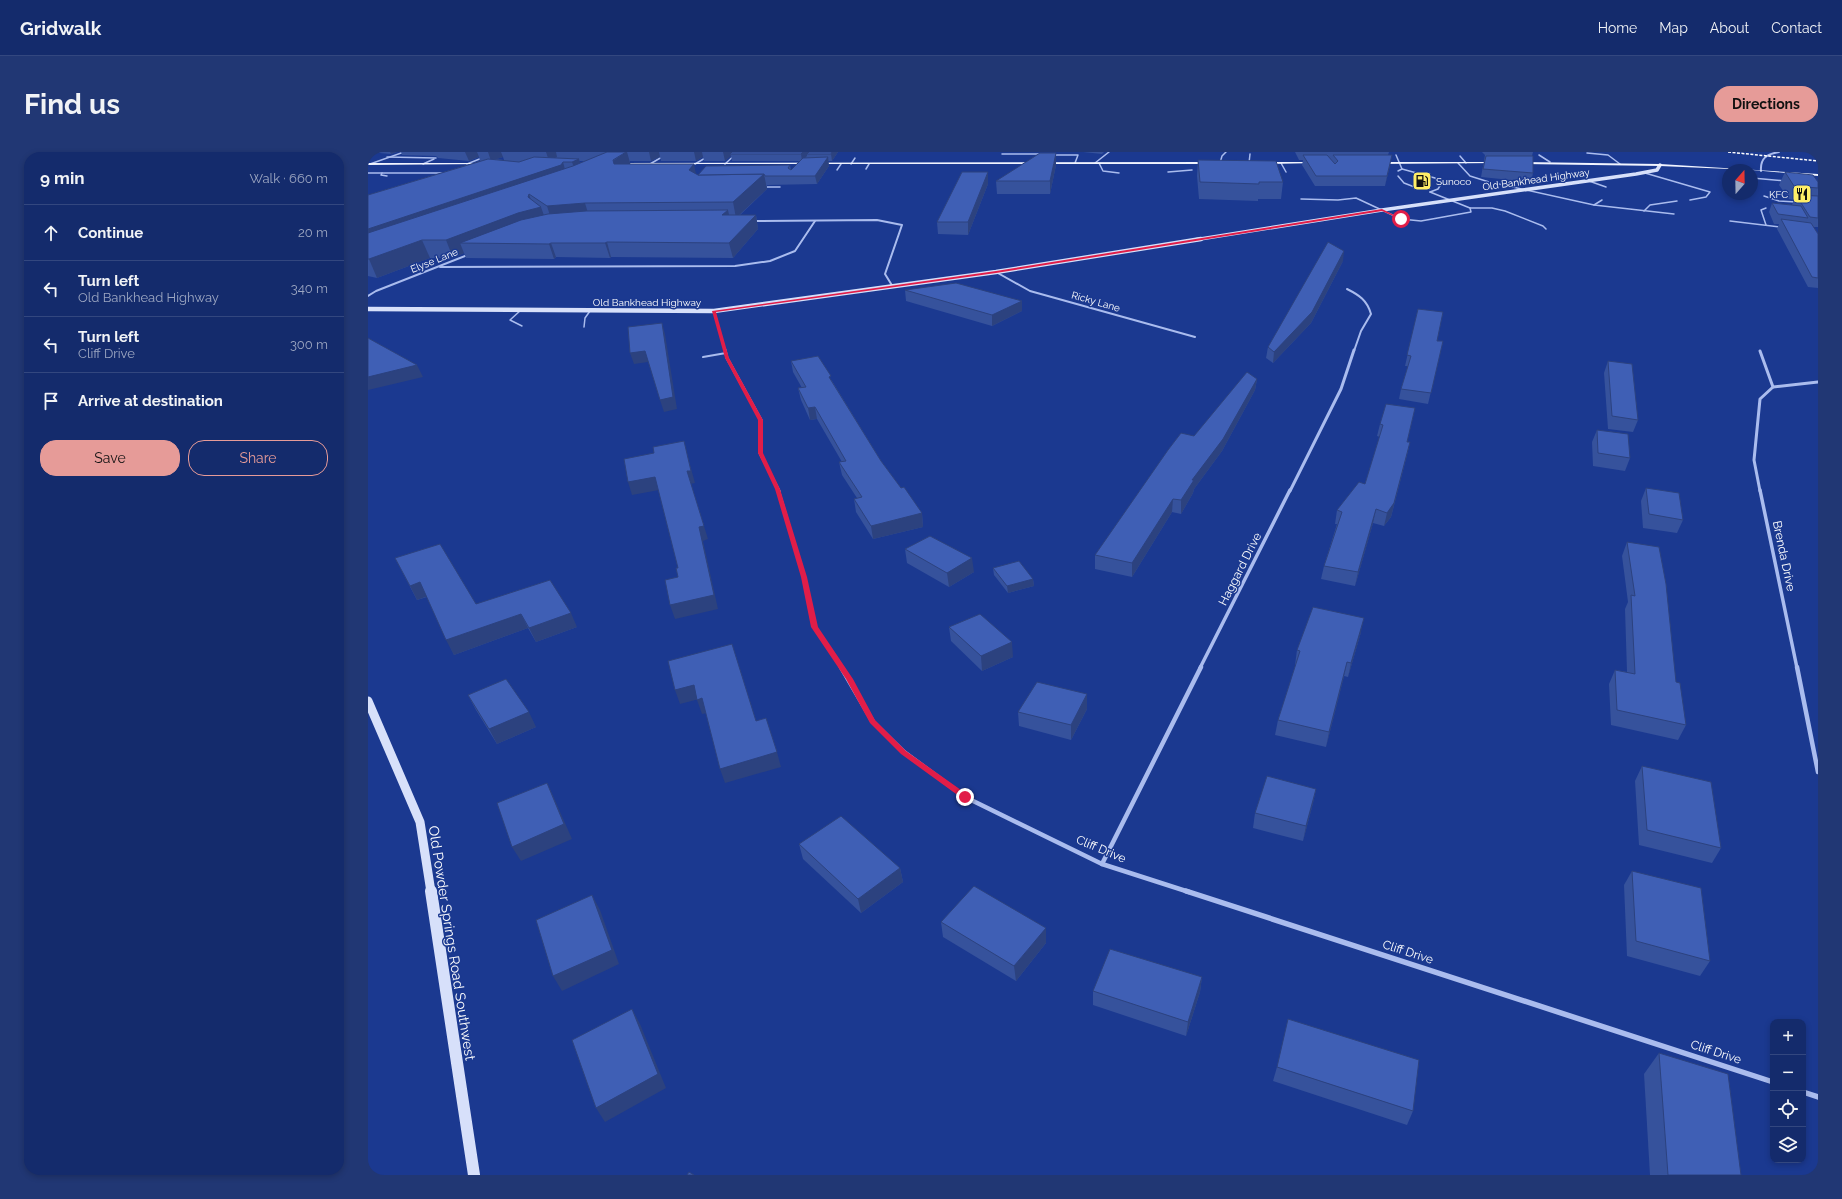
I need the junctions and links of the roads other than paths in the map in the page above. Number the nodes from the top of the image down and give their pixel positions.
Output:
1 (404, 152) edge
2 (738, 152) edge
3 (1081, 152) edge
4 (1109, 152) edge
5 (1226, 152) edge
6 (1779, 152) edge
7 (1042, 153) edge
8 (1587, 153) edge
9 (1002, 154) dead end
10 (1250, 154) dead end
11 (711, 155) dead end
12 (1078, 155) junction
13 (1396, 155) dead end
14 (1539, 155) dead end
15 (485, 156) dead end
16 (1037, 156) edge
17 (1460, 156) dead end
18 (663, 157) dead end
19 (807, 157) edge
20 (387, 158) junction
21 (855, 158) dead end
22 (1514, 161) edge
23 (1505, 162) edge
24 (1550, 162) junction
25 (1075, 163) junction
26 (1097, 163) junction
27 (1171, 163) junction
28 (1220, 163) junction
29 (1227, 163) edge
30 (1242, 163) edge
31 (1249, 163) junction
32 (1281, 163) junction
33 (1321, 163) edge
34 (1372, 163) edge
35 (1400, 163) junction
36 (1458, 163) junction
37 (1466, 163) junction
38 (368, 164) edge
39 (423, 164) junction
40 (467, 164) junction
41 (491, 164) edge
42 (611, 164) edge
43 (638, 164) junction
44 (650, 164) junction
45 (695, 164) junction
46 (716, 164) junction
47 (725, 164) junction
48 (804, 164) junction
49 (841, 164) junction
50 (851, 164) junction
51 (869, 164) junction
52 (1620, 164) junction
53 (1660, 165) junction
54 (634, 167) edge
55 (711, 168) edge
56 (800, 168) edge
57 (866, 169) dead end
58 (1402, 169) junction
59 (1722, 169) edge
60 (837, 170) dead end
61 (1192, 170) dead end
62 (1175, 171) junction
63 (1398, 171) dead end
64 (1758, 171) edge
65 (1761, 171) junction
66 (1168, 172) dead end
67 (1286, 172) dead end
68 (1644, 172) junction
69 (368, 173) edge
70 (382, 173) junction
71 (450, 173) edge
72 (1120, 173) dead end
73 (1818, 175) edge
74 (387, 176) dead end
75 (1398, 176) dead end
76 (1758, 179) edge
77 (1587, 180) junction
78 (1489, 182) edge
79 (1792, 182) edge
80 (1499, 184) edge
81 (780, 187) edge
82 (1606, 187) dead end
83 (764, 188) edge
84 (1417, 188) dead end
85 (1521, 190) junction
86 (1764, 196) dead end
87 (1301, 199) dead end
88 (1448, 200) junction
89 (1602, 200) dead end
90 (1690, 200) dead end
91 (1677, 201) dead end
92 (1799, 203) edge
93 (1594, 205) junction
94 (1470, 208) junction
95 (1766, 208) dead end
96 (1382, 210) junction
97 (1644, 211) junction
98 (1674, 214) dead end
99 (745, 221) edge
100 (815, 221) junction
101 (1730, 221) dead end
102 (1766, 225) junction
103 (1781, 227) edge
104 (1546, 229) dead end
105 (474, 252) edge
106 (438, 267) junction
107 (996, 272) junction
108 (893, 286) junction
109 (1347, 289) dead end
110 (368, 296) edge
111 (368, 309) edge
112 (521, 310) junction
113 (590, 311) junction
114 (714, 311) junction
115 (522, 326) dead end
116 (584, 326) dead end
117 (1195, 337) dead end
118 (1760, 351) dead end
119 (726, 353) junction
120 (702, 357) dead end
121 (1818, 382) edge
122 (1773, 387) junction
123 (368, 701) edge
124 (1818, 772) edge
125 (1102, 864) junction
126 (1770, 1081) edge
127 (1806, 1093) edge
128 (1818, 1097) edge
129 (474, 1175) edge

1 - 20 lane
2 - 47 lane
3 - 12 lane
4 - 26 lane
5 - 28 lane
6 - 65 street
7 - 9 lane
7 - 12 lane
7 - 16 street
8 - 52 lane
10 - 31 lane
11 - 45 lane
12 - 25 lane
13 - 35 lane
14 - 24 lane
15 - 40 lane
17 - 37 lane
18 - 44 lane
19 - 48 lane
20 - 38 lane
20 - 39 lane
21 - 50 lane
22 - 24 main road
23 - 37 main road
24 - 52 main road
25 - 26 main road
25 - 51 main road
26 - 27 main road
26 - 72 lane
27 - 28 main road
27 - 62 lane
28 - 29 main road
30 - 31 main road
31 - 32 main road
32 - 33 main road
32 - 67 lane
34 - 35 main road
35 - 36 main road
35 - 58 lane
36 - 37 main road
36 - 78 lane
38 - 39 main road
39 - 40 main road
40 - 41 main road
42 - 43 main road
43 - 44 main road
43 - 54 lane
44 - 45 main road
45 - 46 main road
46 - 47 main road
46 - 55 lane
47 - 48 main road
48 - 49 main road
48 - 56 lane
49 - 50 main road
49 - 60 lane
50 - 51 main road
51 - 57 lane
52 - 53 main road
53 - 59 main road
53 - 68 street, Old Bankhead Highway
58 - 63 lane
58 - 88 lane
61 - 62 lane
62 - 66 lane
64 - 65 main road
65 - 73 main road
68 - 77 street, Old Bankhead Highway
68 - 90 lane
69 - 70 lane
70 - 71 lane
70 - 74 lane
75 - 84 lane
76 - 79 lane
77 - 82 lane
77 - 85 street, Old Bankhead Highway
80 - 85 lane
81 - 83 lane
85 - 88 street, Old Bankhead Highway
85 - 93 lane
86 - 92 lane
87 - 96 lane
88 - 94 lane
88 - 96 street, Old Bankhead Highway
89 - 93 lane
91 - 97 lane
93 - 97 lane
94 - 96 lane
94 - 104 lane
95 - 102 lane
96 - 107 street, Old Bankhead Highway
97 - 98 lane
99 - 100 street
100 - 106 street
100 - 108 street
101 - 102 lane
102 - 103 lane
105 - 106 street, Elyse Lane
106 - 110 street, Elyse Lane
107 - 108 street, Old Bankhead Highway
107 - 117 street, Ricky Lane
108 - 114 street, Old Bankhead Highway
109 - 125 street, Haggard Drive
111 - 112 street, Old Bankhead Highway
112 - 113 street, Old Bankhead Highway
112 - 115 lane
113 - 114 street, Old Bankhead Highway
113 - 116 lane
114 - 119 street, Cliff Drive
118 - 122 street
119 - 120 lane
119 - 125 street, Cliff Drive
121 - 122 street
122 - 124 street, Brenda Drive
123 - 129 street, Old Powder Springs Road Southwest
125 - 126 street, Cliff Drive
127 - 128 street

